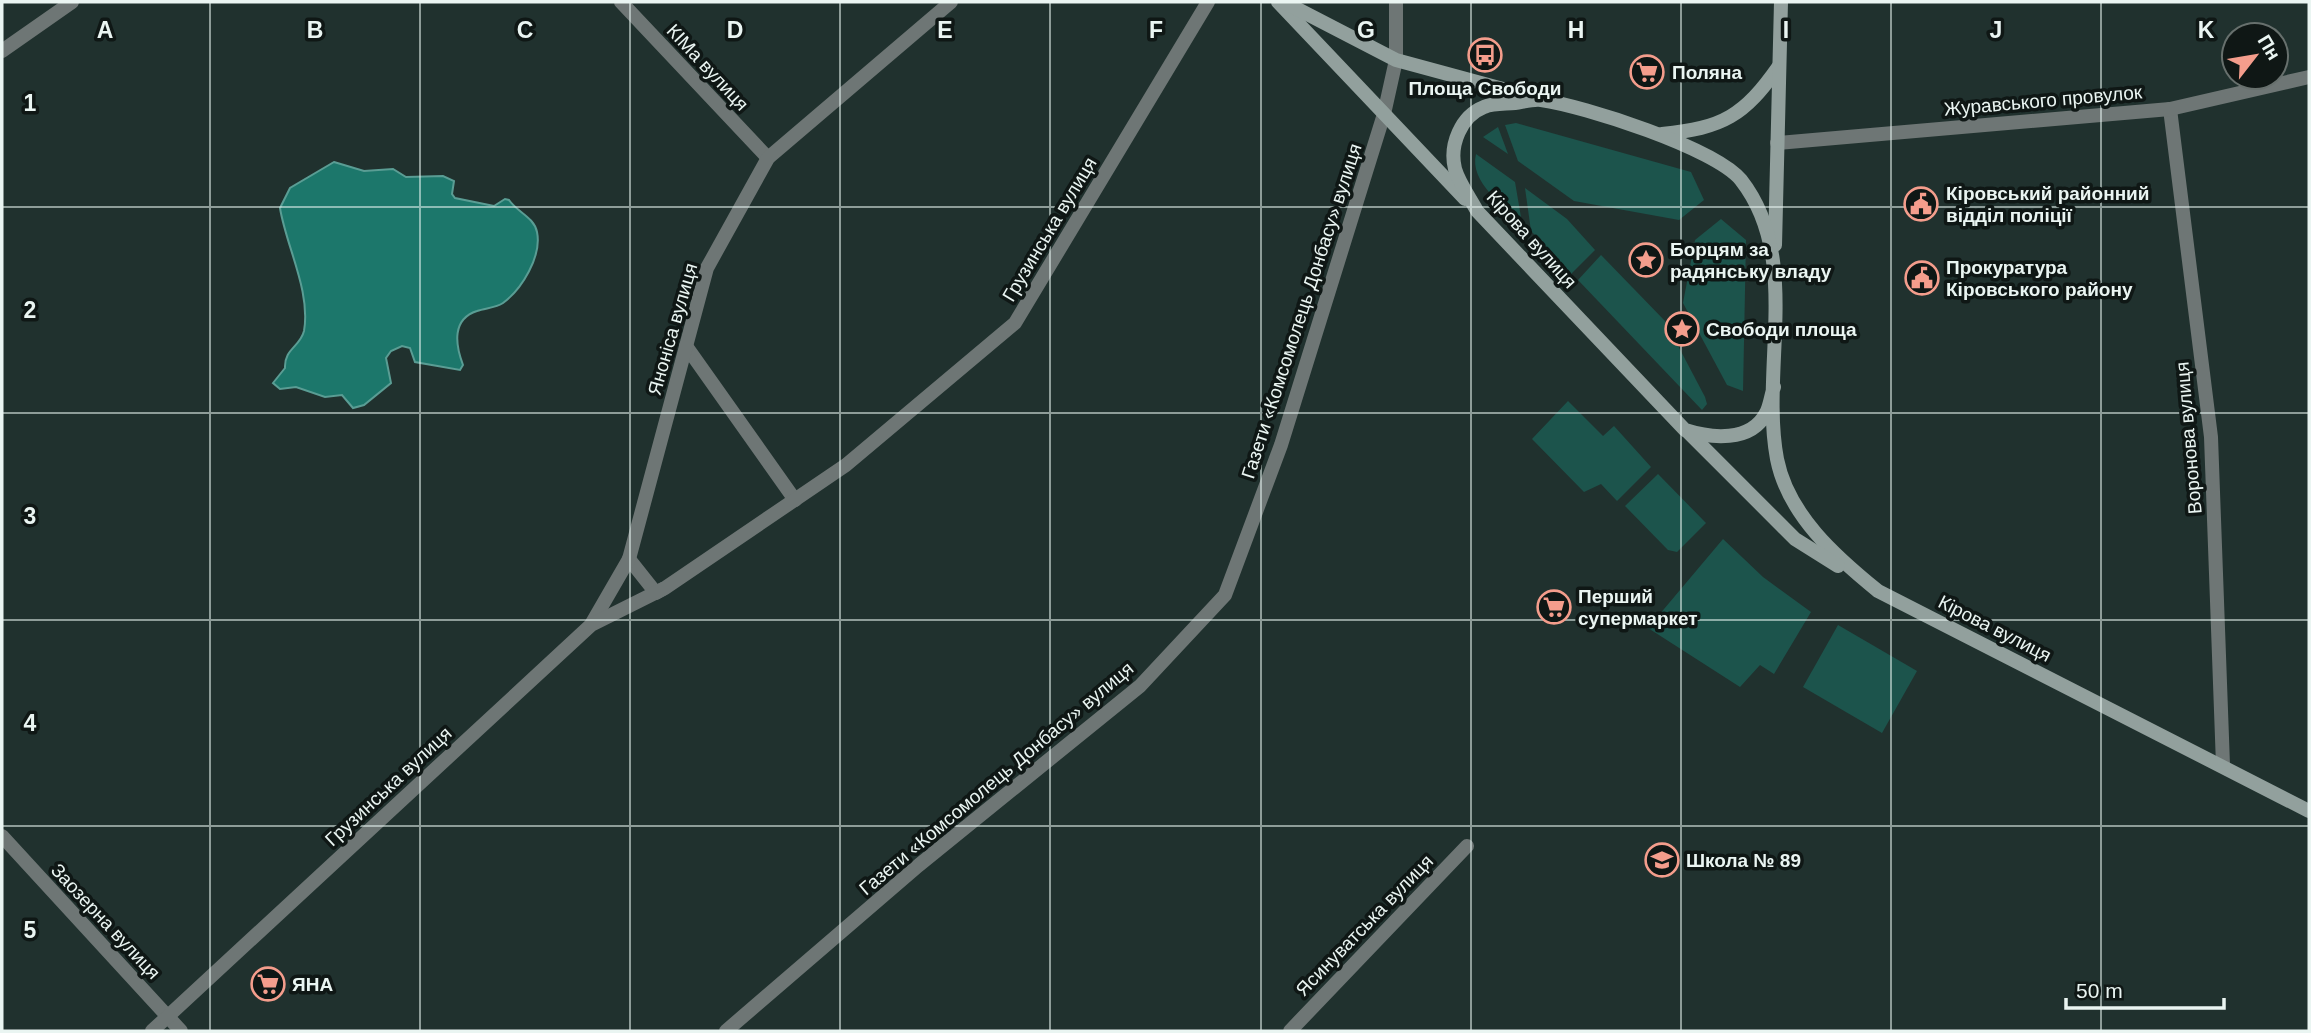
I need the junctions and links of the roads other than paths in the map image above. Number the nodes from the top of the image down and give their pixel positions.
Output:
1 (72, 2) edge
2 (621, 2) edge
3 (951, 2) edge
4 (1208, 2) edge
5 (1278, 2) edge
6 (1283, 2) edge
7 (1396, 2) edge
8 (1781, 2) edge
9 (2, 51) edge
10 (1396, 60) junction
11 (1779, 66) junction
12 (2309, 77) edge
13 (1540, 100) junction
14 (2170, 108) junction
15 (1384, 114) junction
16 (1662, 134) junction
17 (1777, 143) junction
18 (768, 158) junction
19 (1477, 211) junction
20 (1775, 259) junction
21 (686, 346) junction
22 (1774, 387) junction
23 (1685, 430) junction
24 (846, 465) junction
25 (795, 500) junction
26 (629, 559) junction
27 (660, 590) junction
28 (1878, 591) junction
29 (591, 625) junction
30 (2223, 765) junction
31 (2309, 811) edge
32 (2, 836) edge
33 (1467, 846) dead end
34 (167, 1016) junction
35 (152, 1031) edge
36 (181, 1031) edge
37 (726, 1031) edge
38 (1290, 1031) edge

1 - 9 street
2 - 18 street, КІМа вулиця
3 - 18 street, Яноніса вулиця
4 - 24 street, Грузинська вулиця
5 - 15 main road
6 - 10 main road
7 - 10 street, Газети «Комсомолець Донбасу» вулиця
8 - 11 main road, Кірова вулиця
10 - 13 main road
10 - 15 street, Газети «Комсомолець Донбасу» вулиця
11 - 16 main road, Кірова вулиця
11 - 17 main road, Кірова вулиця
12 - 14 street, Журавського провулок
13 - 16 main road, Кірова вулиця
13 - 19 main road, Кірова вулиця
14 - 17 street, Журавського провулок
14 - 30 street, Воронова вулиця
15 - 19 main road
15 - 37 street, Газети «Комсомолець Донбасу» вулиця
16 - 20 main road, Кірова вулиця
17 - 20 main road, Кірова вулиця
18 - 21 street, Яноніса вулиця
19 - 23 main road, Кірова вулиця
20 - 22 main road, Кірова вулиця
21 - 25 street
21 - 26 street, Яноніса вулиця
22 - 23 main road, Кірова вулиця
22 - 28 main road, Кірова вулиця
23 - 28 main road
24 - 25 street, Грузинська вулиця
24 - 27 street, Грузинська вулиця
25 - 27 street, Грузинська вулиця
26 - 27 street
26 - 29 street, Яноніса вулиця
27 - 29 street, Грузинська вулиця
28 - 30 main road, Кірова вулиця
29 - 34 street, Грузинська вулиця
30 - 31 main road, Кірова вулиця
32 - 34 street, Заозерна вулиця
33 - 38 street, Ясинуватська вулиця
34 - 35 street, Грузинська вулиця
34 - 36 street, Заозерна вулиця

